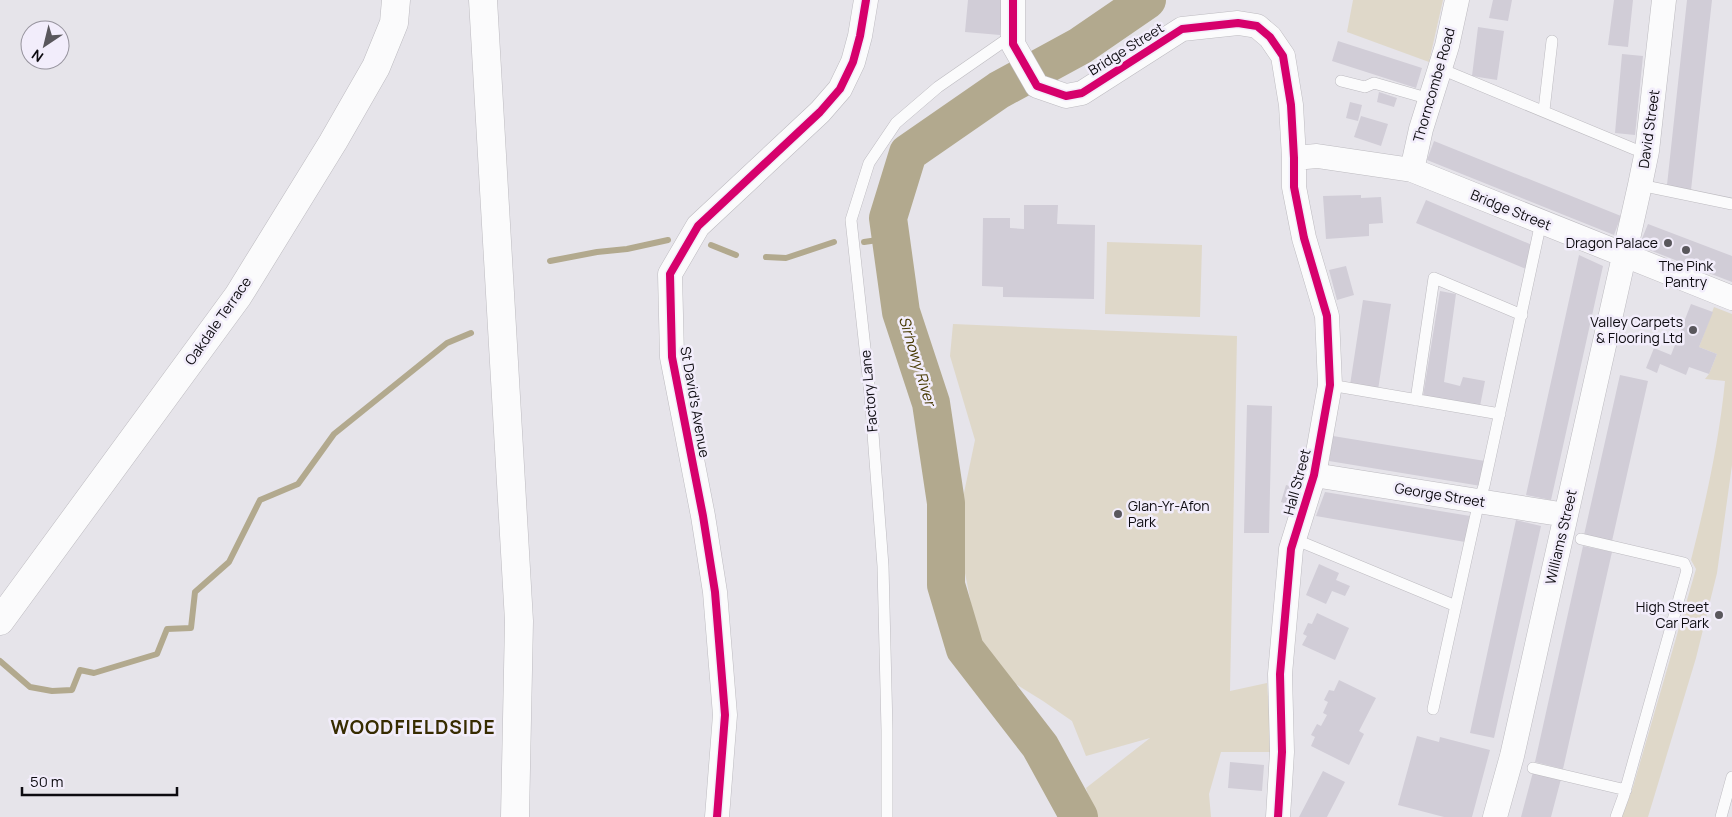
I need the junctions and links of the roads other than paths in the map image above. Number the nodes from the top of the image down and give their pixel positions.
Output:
1 (396, 0) edge
2 (483, 0) edge
3 (866, 0) edge
4 (1013, 0) edge
5 (1457, 0) edge
6 (1664, 0) edge
7 (1013, 39) junction
8 (1552, 41) dead end
9 (1441, 69) junction
10 (1341, 81) dead end
11 (1430, 99) junction
12 (1544, 110) junction
13 (1647, 151) junction
14 (1294, 158) junction
15 (1412, 170) junction
16 (1640, 185) junction
17 (1732, 204) edge
18 (1541, 222) junction
19 (1623, 256) junction
20 (1732, 298) edge
21 (1522, 315) junction
22 (1330, 386) junction
23 (1416, 400) junction
24 (1500, 414) junction
25 (1314, 475) junction
26 (1479, 501) junction
27 (1566, 516) junction
28 (1294, 539) junction
29 (1581, 539) dead end
30 (1456, 606) junction
31 (0, 621) edge
32 (1433, 709) dead end
33 (1533, 768) dead end
34 (1732, 777) edge
35 (1626, 790) junction
36 (515, 817) edge
37 (717, 817) edge
38 (888, 817) edge
39 (1278, 817) edge
40 (1495, 817) edge
41 (1616, 817) edge
42 (1721, 817) edge

1 - 31 main road, Oakdale Terrace
2 - 36 main road
3 - 37 street, St David's Avenue
4 - 7 street
5 - 9 street, Thorncombe Road
6 - 13 street, David Street
7 - 14 street, Bridge Street
7 - 38 lane, Factory Lane
8 - 12 lane
9 - 11 street, Thorncombe Road
9 - 12 lane
10 - 11 lane
11 - 15 street, Thorncombe Road
12 - 13 lane
13 - 16 street, David Street
14 - 15 street, Bridge Street
14 - 22 street, Hall Street
15 - 18 street, Bridge Street
16 - 17 lane
16 - 19 street, David Street
18 - 19 street, Bridge Street
18 - 21 lane
19 - 20 street, Bridge Street
19 - 27 street, Williams Street
21 - 23 lane
21 - 24 lane
22 - 23 lane
22 - 25 street, Hall Street
23 - 24 lane
24 - 26 lane
25 - 26 street, George Street
25 - 28 street, Hall Street
26 - 27 street, George Street
26 - 30 lane
27 - 40 street, Williams Street
28 - 30 lane
28 - 39 street, Hall Street
29 - 35 lane
30 - 32 lane
33 - 35 lane
34 - 42 lane
35 - 41 lane

